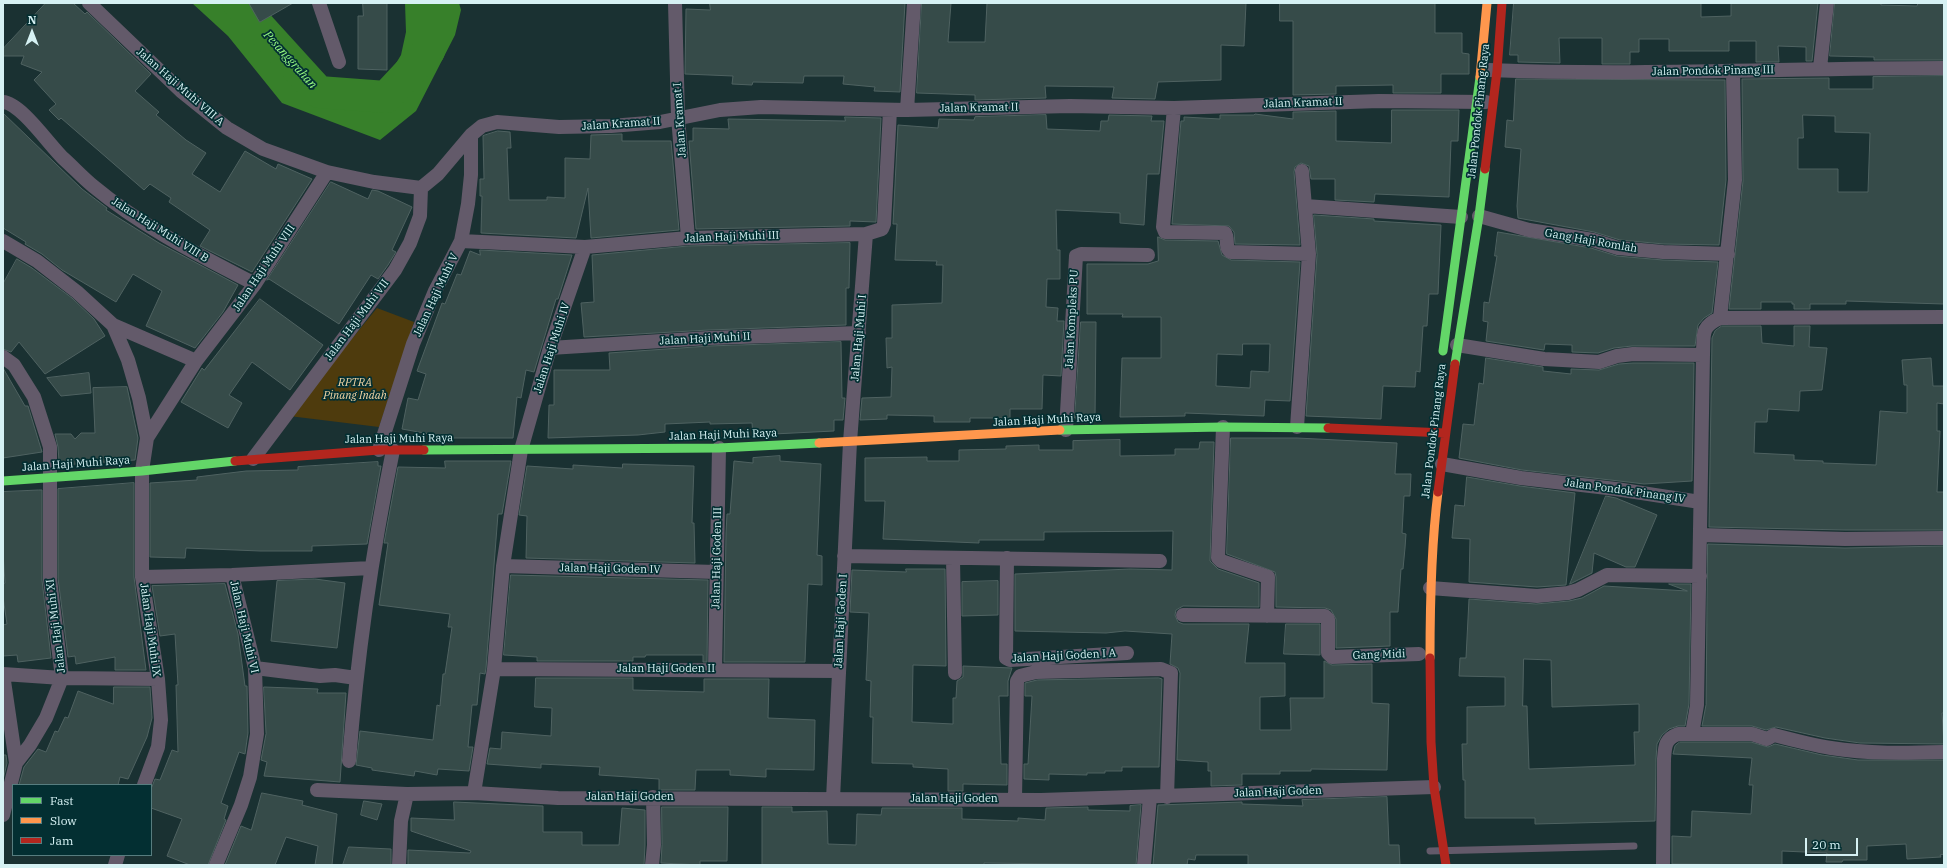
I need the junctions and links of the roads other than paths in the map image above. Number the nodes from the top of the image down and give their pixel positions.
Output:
1 (89, 3) edge
2 (319, 3) edge
3 (675, 3) edge
4 (914, 3) edge
5 (1487, 3) edge
6 (1502, 3) edge
7 (1827, 3) edge
8 (339, 62) dead end
9 (1820, 68) junction
10 (1944, 68) edge
11 (1481, 70) junction
12 (1497, 71) junction
13 (1733, 72) junction
14 (3, 102) edge
15 (1478, 102) junction
16 (1493, 103) junction
17 (1174, 108) junction
18 (890, 110) junction
19 (907, 110) junction
20 (678, 117) junction
21 (471, 135) junction
22 (1302, 171) dead end
23 (327, 172) junction
24 (421, 188) junction
25 (1305, 206) junction
26 (1479, 216) junction
27 (1461, 217) junction
28 (866, 234) junction
29 (688, 238) junction
30 (3, 241) edge
31 (461, 241) junction
32 (585, 247) junction
33 (1309, 254) junction
34 (1728, 254) junction
35 (1148, 255) dead end
36 (1452, 280) junction
37 (1469, 282) junction
38 (255, 284) junction
39 (1944, 317) edge
40 (1720, 318) junction
41 (113, 325) junction
42 (859, 333) junction
43 (1457, 345) junction
44 (550, 348) junction
45 (1703, 355) junction
46 (3, 356) edge
47 (1442, 357) dead end
48 (196, 361) junction
49 (1223, 427) junction
50 (1297, 427) junction
51 (1066, 430) junction
52 (1445, 433) junction
53 (147, 438) junction
54 (850, 442) junction
55 (719, 448) junction
56 (378, 450) junction
57 (393, 450) junction
58 (521, 450) junction
59 (253, 459) junction
60 (1442, 464) junction
61 (142, 471) junction
62 (51, 477) junction
63 (3, 481) edge
64 (1700, 502) junction
65 (1425, 523) dead end
66 (1700, 535) junction
67 (1944, 538) edge
68 (844, 556) junction
69 (952, 558) junction
70 (1007, 558) junction
71 (1160, 561) dead end
72 (1422, 561) dead end
73 (503, 566) junction
74 (372, 568) junction
75 (716, 572) junction
76 (232, 575) junction
77 (1700, 576) junction
78 (142, 577) junction
79 (1424, 588) junction
80 (1184, 615) dead end
81 (1267, 616) junction
82 (1127, 653) dead end
83 (1419, 654) dead end
84 (255, 668) junction
85 (494, 669) junction
86 (715, 669) junction
87 (838, 671) junction
88 (955, 673) dead end
89 (3, 674) edge
90 (62, 678) junction
91 (356, 678) junction
92 (158, 679) junction
93 (1692, 734) junction
94 (1944, 752) edge
95 (349, 761) dead end
96 (16, 763) junction
97 (144, 784) edge
98 (1425, 787) junction
99 (317, 790) dead end
100 (474, 793) junction
101 (407, 794) junction
102 (1167, 796) junction
103 (653, 797) junction
104 (1150, 797) junction
105 (833, 799) junction
106 (1015, 800) junction
107 (3, 815) edge
108 (1634, 846) dead end
109 (1430, 851) dead end
110 (1443, 851) junction
111 (216, 865) edge
112 (399, 865) edge
113 (652, 865) edge
114 (1144, 865) edge
115 (1446, 865) edge
116 (1663, 865) edge

1 - 23 street, Jalan Haji Muhi VIII A
2 - 8 street
3 - 20 street, Jalan Kramat I
4 - 19 street
5 - 11 street, Jalan Pondok Pinang Raya
6 - 12 street, Jalan Pondok Pinang Raya
7 - 9 street
9 - 10 street, Jalan Pondok Pinang III
9 - 13 street, Jalan Pondok Pinang III
11 - 12 street, Jalan Pondok Pinang III
11 - 15 street, Jalan Pondok Pinang Raya
12 - 13 street, Jalan Pondok Pinang III
12 - 16 street, Jalan Pondok Pinang Raya
13 - 34 street
14 - 38 street, Jalan Haji Muhi VIII B
15 - 16 street, Jalan Kramat II
15 - 17 street, Jalan Kramat II
15 - 27 street, Jalan Pondok Pinang Raya
16 - 26 street, Jalan Pondok Pinang Raya
17 - 19 street, Jalan Kramat II
17 - 33 street
18 - 19 street, Jalan Kramat II
18 - 20 street, Jalan Kramat II
18 - 28 street, Jalan Haji Muhi III
20 - 21 street, Jalan Kramat II
20 - 29 street, Jalan Kramat I
21 - 24 street
21 - 31 street, Jalan Haji Muhi V
22 - 25 street
23 - 24 street, Jalan Haji Muhi VIII A
23 - 38 street, Jalan Haji Muhi VIII
24 - 59 street, Jalan Haji Muhi VII
25 - 27 street
25 - 33 street
26 - 34 street, Gang Haji Romlah
26 - 37 street, Jalan Pondok Pinang Raya
27 - 36 street, Jalan Pondok Pinang Raya
28 - 29 street, Jalan Haji Muhi III
28 - 42 street, Jalan Haji Muhi I
29 - 32 street, Jalan Haji Muhi III
30 - 41 street, Jalan Haji Muhi VIII
31 - 32 street, Jalan Haji Muhi III
31 - 56 street, Jalan Haji Muhi V
32 - 44 street, Jalan Haji Muhi IV
33 - 50 street
34 - 40 street
35 - 51 street, Jalan Kompleks PU
36 - 37 street
36 - 47 street, Jalan Pondok Pinang Raya
37 - 43 street, Jalan Pondok Pinang Raya
38 - 48 street, Jalan Haji Muhi VIII
39 - 40 street
40 - 45 street
41 - 48 street, Jalan Haji Muhi VIII
41 - 53 street, Jalan Haji Muhi VIII
42 - 44 street, Jalan Haji Muhi II
42 - 54 street, Jalan Haji Muhi I
43 - 45 street
43 - 52 street, Jalan Pondok Pinang Raya
44 - 58 street, Jalan Haji Muhi IV
45 - 64 street
46 - 62 street, Jalan Haji Muhi XI
48 - 53 street, Jalan Haji Muhi VIII
49 - 50 street, Jalan Haji Muhi Raya
49 - 51 street, Jalan Haji Muhi Raya
49 - 81 street
50 - 52 street, Jalan Haji Muhi Raya
51 - 54 street, Jalan Haji Muhi Raya
52 - 60 street, Jalan Pondok Pinang Raya
53 - 61 street, Jalan Haji Muhi VIII
54 - 55 street, Jalan Haji Muhi Raya
54 - 68 street, Jalan Haji Goden I
55 - 58 street, Jalan Haji Muhi Raya
55 - 75 street, Jalan Haji Goden III
56 - 57 street, Jalan Haji Muhi Raya
56 - 59 street, Jalan Haji Muhi Raya
57 - 58 street, Jalan Haji Muhi Raya
57 - 74 street
58 - 73 street
59 - 61 street, Jalan Haji Muhi Raya
60 - 64 street, Jalan Pondok Pinang IV
60 - 79 street, Jalan Pondok Pinang Raya
61 - 62 street, Jalan Haji Muhi Raya
61 - 78 street, Jalan Haji Muhi IX
62 - 63 street, Jalan Haji Muhi Raya
62 - 90 street, Jalan Haji Muhi XI
64 - 66 street, Jalan Pondok Pinang IV
65 - 72 street
66 - 67 street
66 - 77 street, Jalan Pondok Pinang IV
68 - 69 street
68 - 87 street, Jalan Haji Goden I
69 - 70 street
69 - 88 street
70 - 71 street
70 - 82 street, Jalan Haji Goden I A
73 - 75 street, Jalan Haji Goden IV
73 - 85 street
74 - 76 street, Jalan Haji Muhi VI
74 - 91 street
75 - 86 street, Jalan Haji Goden III
76 - 78 street, Jalan Haji Muhi VI
76 - 84 street, Jalan Haji Muhi VI
77 - 79 street
77 - 93 street, Jalan Pondok Pinang IV
78 - 92 street, Jalan Haji Muhi IX
79 - 98 street, Jalan Pondok Pinang Raya
80 - 81 street
81 - 83 street, Gang Midi
84 - 91 street
84 - 111 street, Jalan Haji Muhi VI
85 - 86 street, Jalan Haji Goden II
85 - 100 street
86 - 87 street, Jalan Haji Goden II
87 - 105 street, Jalan Haji Goden I
89 - 90 street
89 - 96 street
90 - 92 street, Jalan Haji Muhi XI
90 - 96 street
91 - 95 street
92 - 97 street, Jalan Haji Muhi IX
93 - 94 street
93 - 116 street
96 - 107 street
98 - 102 street, Jalan Haji Goden
98 - 110 street, Jalan Pondok Pinang Raya
99 - 101 street, Jalan Haji Goden
100 - 101 street, Jalan Haji Goden
100 - 103 street, Jalan Haji Goden
101 - 112 street
102 - 104 street, Jalan Haji Goden
102 - 106 street
103 - 105 street, Jalan Haji Goden
103 - 113 street
104 - 106 street, Jalan Haji Goden
104 - 114 street
105 - 106 street, Jalan Haji Goden
108 - 110 lane
109 - 110 lane
110 - 115 street, Jalan Pondok Pinang Raya

